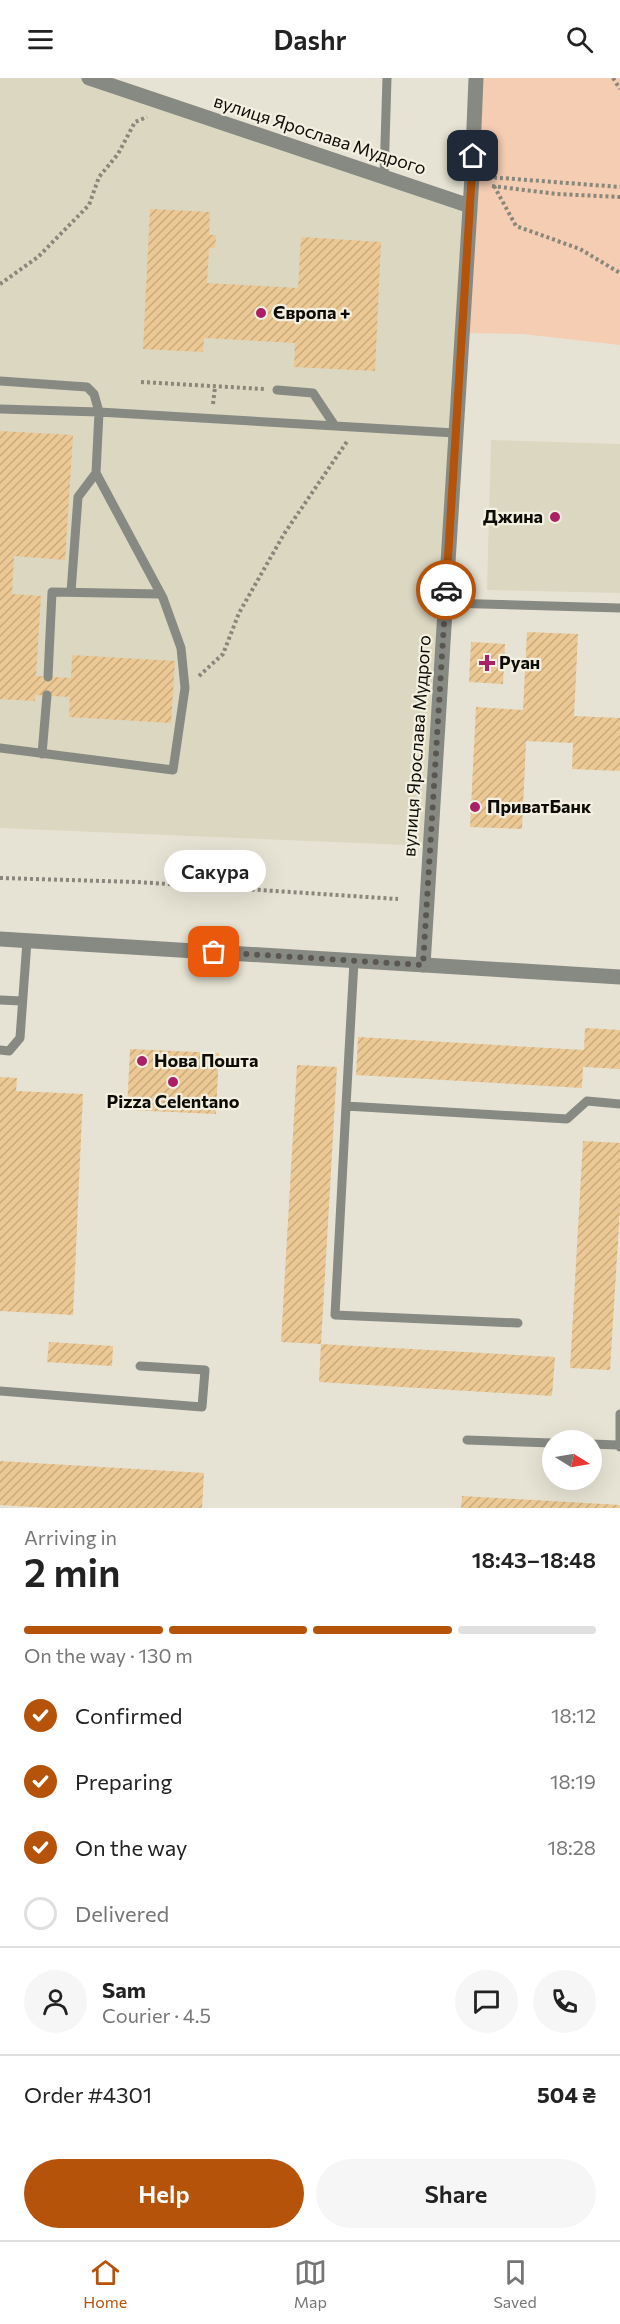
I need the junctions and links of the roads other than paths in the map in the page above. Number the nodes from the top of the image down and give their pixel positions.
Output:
1 (89, 78) edge
2 (387, 78) edge
3 (476, 78) edge
4 (384, 177) junction
5 (470, 206) junction
6 (0, 381) edge
7 (277, 390) road end
8 (0, 409) edge
9 (99, 412) junction
10 (335, 426) junction
11 (455, 433) junction
12 (96, 473) junction
13 (71, 592) junction
14 (160, 594) junction
15 (445, 603) junction
16 (620, 608) edge
17 (48, 676) dead end
18 (47, 695) dead end
19 (0, 748) edge
20 (42, 754) junction
21 (0, 939) edge
22 (27, 941) junction
23 (354, 961) junction
24 (423, 965) junction
25 (620, 976) edge
26 (0, 1000) edge
27 (22, 1001) junction
28 (0, 1050) edge
29 (620, 1104) edge
30 (346, 1106) junction
31 (518, 1323) dead end
32 (140, 1366) dead end
33 (0, 1392) edge
34 (620, 1414) edge
35 (467, 1440) dead end
36 (542, 1443) edge
37 (602, 1445) edge
38 (619, 1446) edge

1 - 4 street, вулиця Ярослава Мудрого
2 - 4 lane
3 - 5 street, вулиця Ярослава Мудрого
4 - 5 street, вулиця Ярослава Мудрого
5 - 11 street, вулиця Ярослава Мудрого
6 - 9 lane
7 - 10 lane
8 - 9 lane
9 - 10 lane
9 - 12 lane
10 - 11 lane
11 - 15 street, вулиця Ярослава Мудрого
12 - 13 lane
12 - 14 lane
13 - 14 lane
13 - 17 lane
14 - 20 lane
15 - 16 lane
15 - 24 street, вулиця Ярослава Мудрого
18 - 20 lane
19 - 20 lane
21 - 22 street
22 - 23 street
22 - 27 lane
23 - 24 street
23 - 30 lane
24 - 25 street
26 - 27 lane
27 - 28 lane
29 - 30 lane
30 - 31 lane
32 - 33 lane
34 - 38 lane
35 - 36 lane
37 - 38 lane

